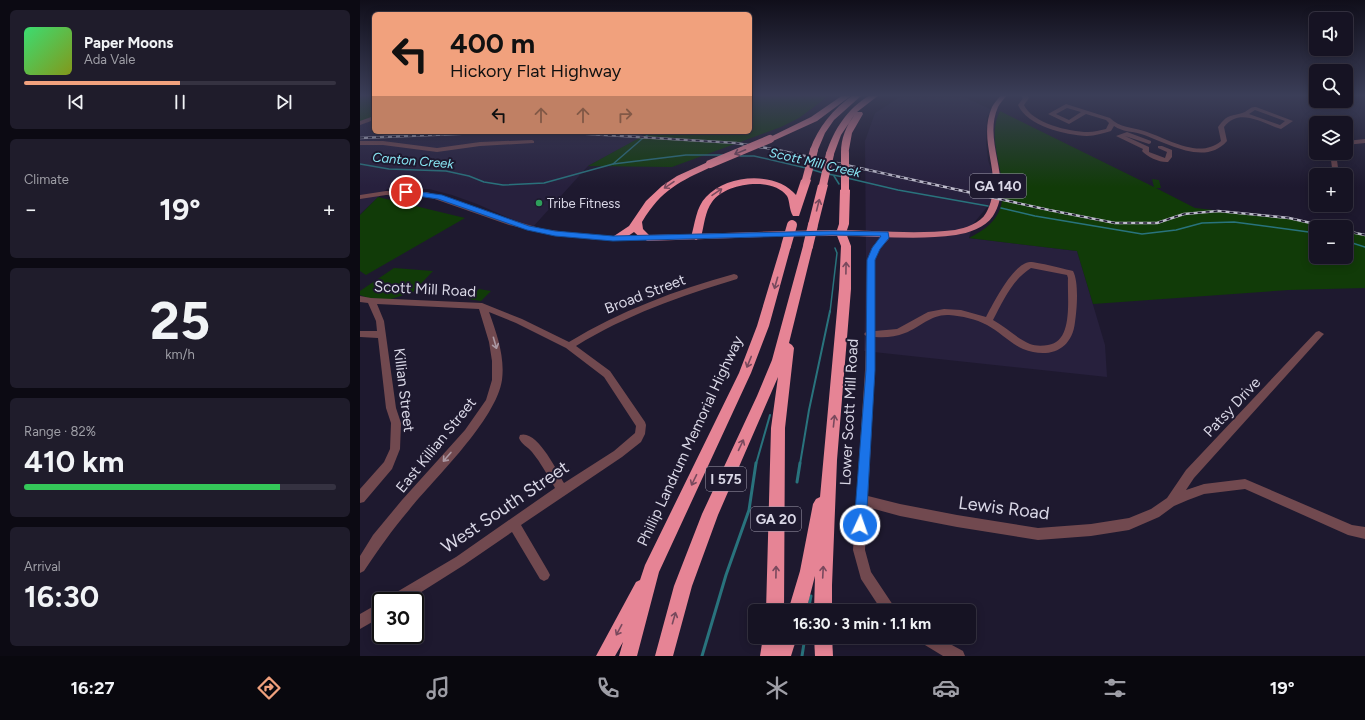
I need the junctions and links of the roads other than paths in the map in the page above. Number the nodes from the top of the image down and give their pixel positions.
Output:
1 (799, 126) edge
2 (825, 126) edge
3 (841, 126) edge
4 (851, 126) edge
5 (991, 126) edge
6 (1047, 126) edge
7 (1110, 126) edge
8 (1116, 126) edge
9 (1221, 126) edge
10 (1120, 128) junction
11 (1109, 130) junction
12 (1156, 138) junction
13 (1365, 140) edge
14 (532, 142) dead end
15 (1353, 142) edge
16 (360, 143) edge
17 (1169, 157) dead end
18 (360, 197) edge
19 (796, 214) junction
20 (637, 224) junction
21 (842, 229) junction
22 (885, 234) junction
23 (696, 236) junction
24 (618, 238) junction
25 (647, 238) junction
26 (734, 277) dead end
27 (360, 299) edge
28 (371, 301) junction
29 (793, 305) junction
30 (482, 306) junction
31 (988, 322) junction
32 (360, 334) edge
33 (869, 334) junction
34 (1319, 334) dead end
35 (382, 336) junction
36 (569, 346) junction
37 (524, 438) dead end
38 (634, 440) joint
39 (830, 460) junction
40 (562, 490) junction
41 (360, 498) edge
42 (862, 500) junction
43 (1170, 502) junction
44 (514, 524) junction
45 (1365, 533) edge
46 (360, 567) edge
47 (651, 571) junction
48 (544, 575) dead end
49 (410, 592) edge
50 (775, 604) edge
51 (799, 604) edge
52 (823, 604) edge
53 (885, 604) edge
54 (372, 615) edge
55 (360, 622) edge
56 (771, 644) edge
57 (786, 644) edge
58 (823, 644) edge
59 (936, 644) edge
60 (605, 656) edge
61 (628, 656) edge
62 (664, 656) edge
63 (769, 656) edge
64 (782, 656) edge
65 (824, 656) edge
66 (958, 656) edge

1 -> 20 highway, bridge
2 - 19 highway, Phillip Landrum Memorial Highway / I 575, bridge
29 -> 3 highway, I 575, bridge
4 - 21 highway, bridge
5 - 22 main road, GA 140
6 - 11 street
7 - 11 street
8 - 10 street
9 - 12 street
10 - 11 street
10 - 12 street
12 - 17 street
13 - 15 street
14 - 16 street
18 - 24 street
23 -> 19 highway
19 -> 47 highway, Phillip Landrum Memorial Highway / I 575, bridge
20 - 24 highway
20 - 25 highway
21 - 22 main road, GA 140
21 - 23 main road, GA 140
39 -> 21 highway
22 - 33 street, Lower Scott Mill Road
23 - 25 main road
24 - 25 street
26 - 36 street, Broad Street
27 - 28 street, Scott Mill Road
28 - 30 street, Scott Mill Road
28 - 35 street, Killian Street
50 -> 29 highway, GA 20
62 -> 29 highway, I 575
30 - 36 street, Scott Mill Road
30 -> 46 street, East Killian Street
31 - 31 street
31 - 33 street
32 - 35 street
33 - 42 street, Lower Scott Mill Road
34 - 43 street, Patsy Drive
35 - 41 street, Killian Street
36 - 38 street, Scott Mill Road
37 - 40 street
38 - 40 street, West South Street
39 - 51 highway
52 -> 39 highway
40 - 44 street, West South Street
42 - 43 street, Lewis Road
42 - 53 street, Lower Scott Mill Road
43 - 45 street, Lewis Road
44 - 48 street
44 - 49 street, West South Street
47 -> 60 highway
47 - 61 highway, Phillip Landrum Memorial Highway / I 575
54 - 55 street
56 - 63 highway
57 - 64 highway
58 - 65 highway
59 - 66 street

